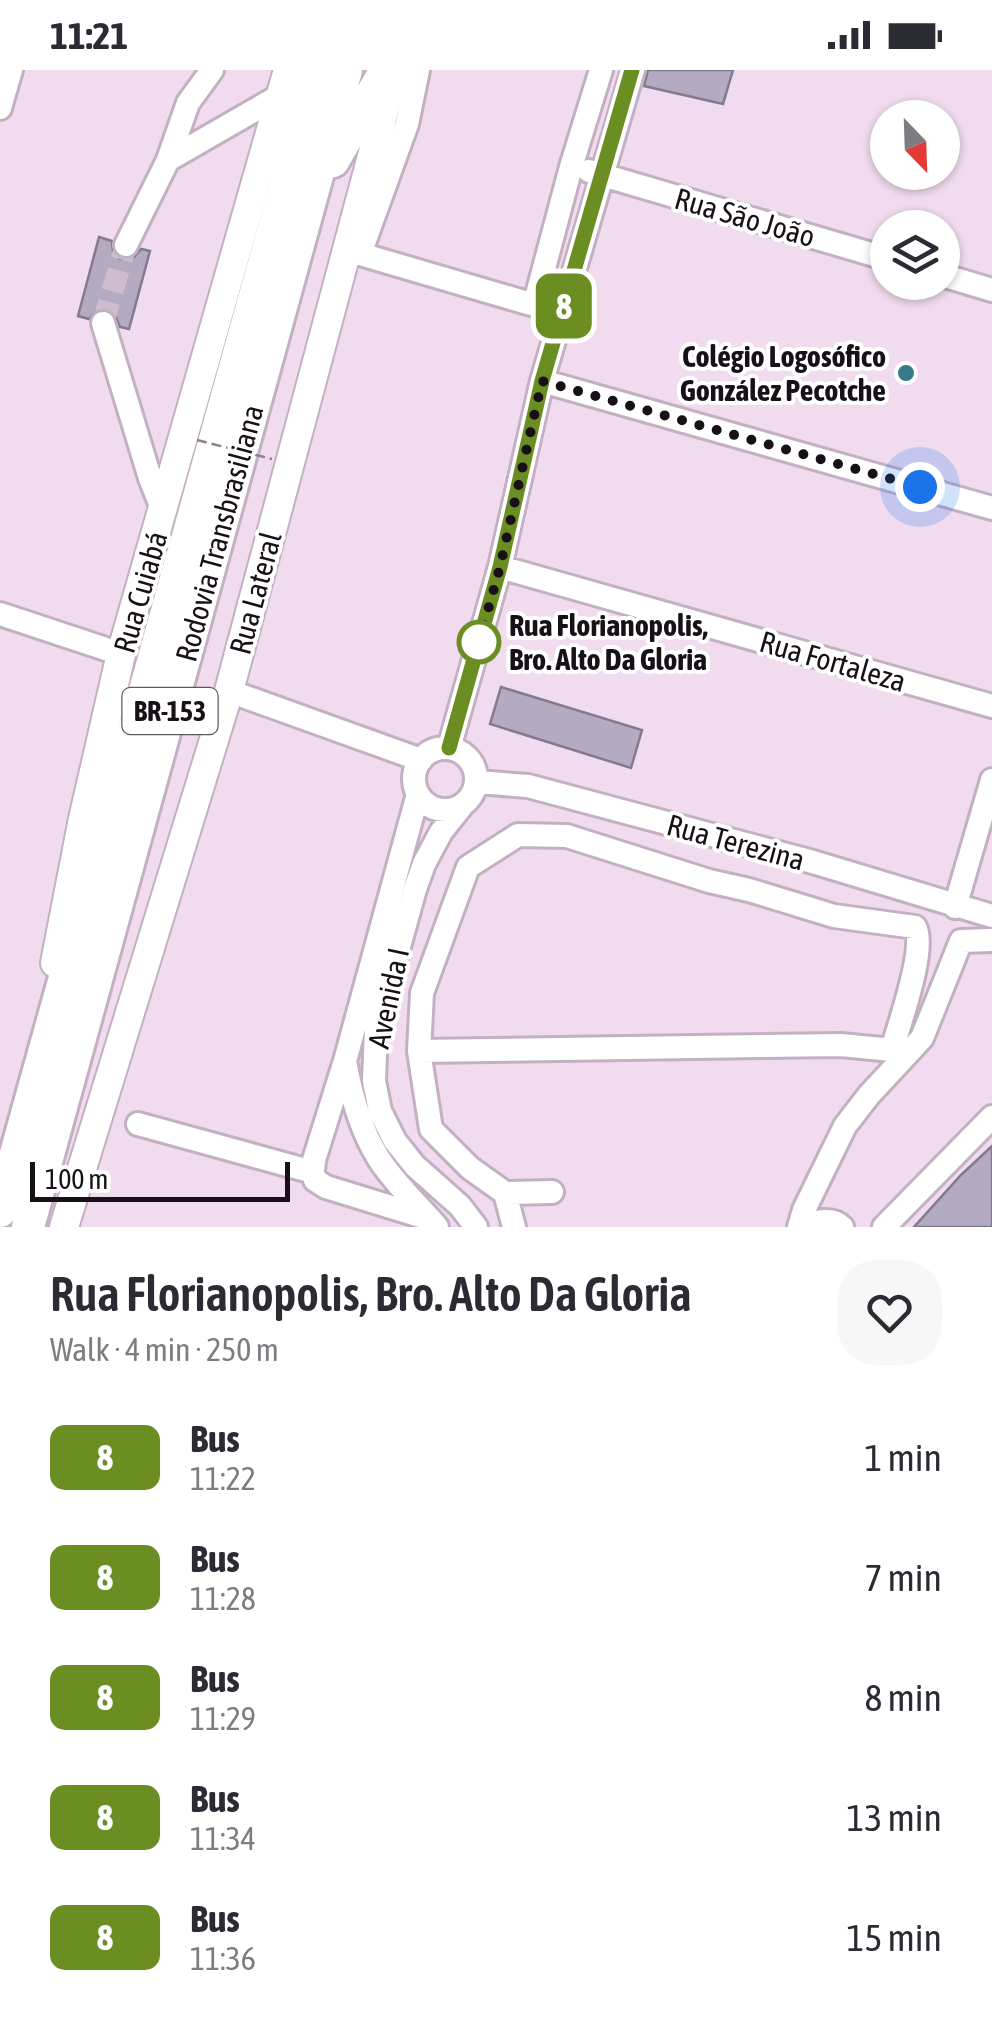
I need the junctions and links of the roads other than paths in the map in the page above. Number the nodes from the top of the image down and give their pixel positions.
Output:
1 (11, 70) edge
2 (212, 70) edge
3 (318, 70) edge
4 (346, 70) edge
5 (386, 70) edge
6 (396, 70) edge
7 (418, 70) edge
8 (600, 70) edge
9 (632, 70) edge
10 (284, 82) edge
11 (0, 108) edge
12 (168, 160) junction
13 (571, 168) junction
14 (603, 175) junction
15 (312, 194) junction
16 (126, 244) tunnel mouth
17 (870, 254) edge
18 (960, 280) edge
19 (992, 290) edge
20 (103, 322) tunnel mouth
21 (542, 381) junction
22 (992, 508) edge
23 (163, 511) junction
24 (500, 567) junction
25 (0, 614) edge
26 (122, 654) junction
27 (229, 692) junction
28 (992, 706) edge
29 (449, 748) junction
30 (420, 760) junction
31 (992, 780) edge
32 (478, 782) junction
33 (418, 794) junction
34 (461, 807) junction
35 (955, 906) junction
36 (992, 916) edge
37 (992, 940) edge
38 (918, 948) junction
39 (954, 957) junction
40 (419, 1051) junction
41 (897, 1054) junction
42 (345, 1060) junction
43 (992, 1117) edge
44 (25, 1122) junction
45 (138, 1124) dead end
46 (312, 1172) junction
47 (552, 1192) dead end
48 (506, 1193) junction
49 (0, 1211) edge
50 (382, 1216) edge
51 (433, 1223) edge
52 (28, 1227) edge
53 (64, 1227) edge
54 (476, 1227) edge
55 (514, 1227) edge
56 (802, 1227) edge
57 (842, 1227) edge
58 (884, 1227) edge

1 - 11 street
2 - 12 street
3 - 44 highway, Rodovia Transbrasiliana / BR-153
4 - 15 highway, Rodovia Transbrasiliana / BR-153
5 - 15 highway
6 - 27 main road, Rua Lateral
7 - 13 street
8 - 13 street
9 - 14 street
10 - 12 street
10 - 23 main road, Rua Cuiabá
12 - 16 street
13 - 14 street, Rua São João
14 - 17 street, Rua São João
14 - 21 street
15 - 52 highway, Rodovia Transbrasiliana / BR-153
18 - 19 street
20 - 23 street
21 - 22 street
21 - 24 street
23 - 26 main road, Rua Cuiabá
24 - 28 street, Rua Fortaleza
24 - 29 street
25 - 26 street
26 - 44 main road, Rua Cuiabá
27 - 30 street
27 - 53 main road, Rua Lateral
29 - 30 street
29 - 32 street
30 - 33 street
31 - 35 street
32 - 34 street
32 - 35 street, Rua Terezina
33 - 34 street
33 - 42 street, Avenida I
34 - 54 street, Avenida I
35 - 36 street, Rua Terezina
37 - 39 street
38 - 39 street
38 - 40 street
38 - 41 street
39 - 41 street
40 - 41 street
40 - 48 street
41 - 56 street
42 - 46 street
42 - 51 street, Avenida I
43 - 58 street
44 - 49 highway, Rodovia Transbrasiliana / BR-153
45 - 46 street
46 - 50 street
47 - 48 street
48 - 55 street
50 - 51 street
56 - 57 street

